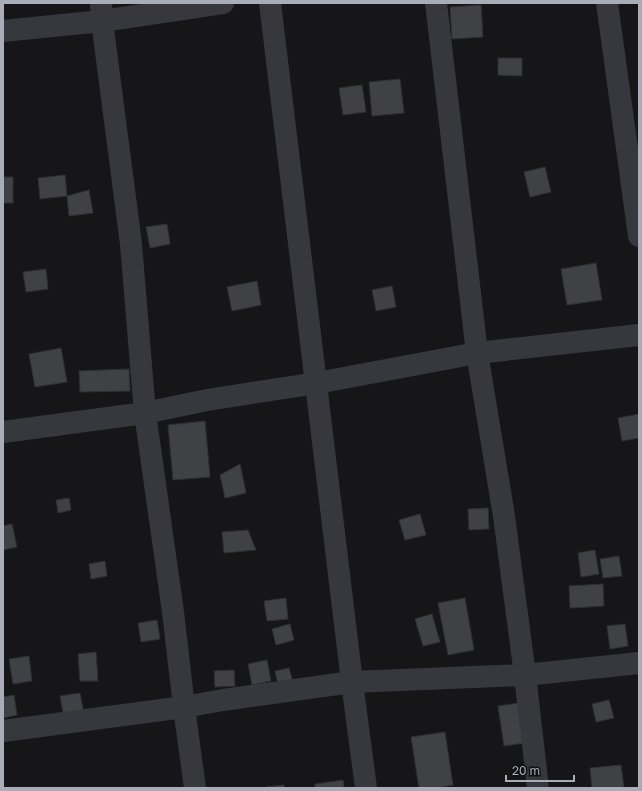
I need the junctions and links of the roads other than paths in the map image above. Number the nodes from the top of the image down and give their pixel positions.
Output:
1 (223, 3) edge
2 (270, 3) edge
3 (436, 3) edge
4 (607, 3) edge
5 (101, 12) edge
6 (3, 31) edge
7 (639, 236) edge
8 (639, 334) edge
9 (477, 353) junction
10 (317, 383) junction
11 (145, 413) junction
12 (3, 432) edge
13 (639, 663) edge
14 (526, 675) junction
15 (352, 682) junction
16 (184, 707) junction
17 (3, 730) edge
18 (195, 788) edge
19 (366, 788) edge
20 (538, 788) edge

1 - 5 street
2 - 10 street
3 - 9 street
4 - 7 street
5 - 6 street
5 - 11 street
8 - 9 street
9 - 10 street
9 - 14 street
10 - 11 street
10 - 15 street
11 - 12 street
11 - 16 street
13 - 14 street
14 - 15 street
14 - 20 street
15 - 16 street
15 - 19 street
16 - 17 street
16 - 18 street

